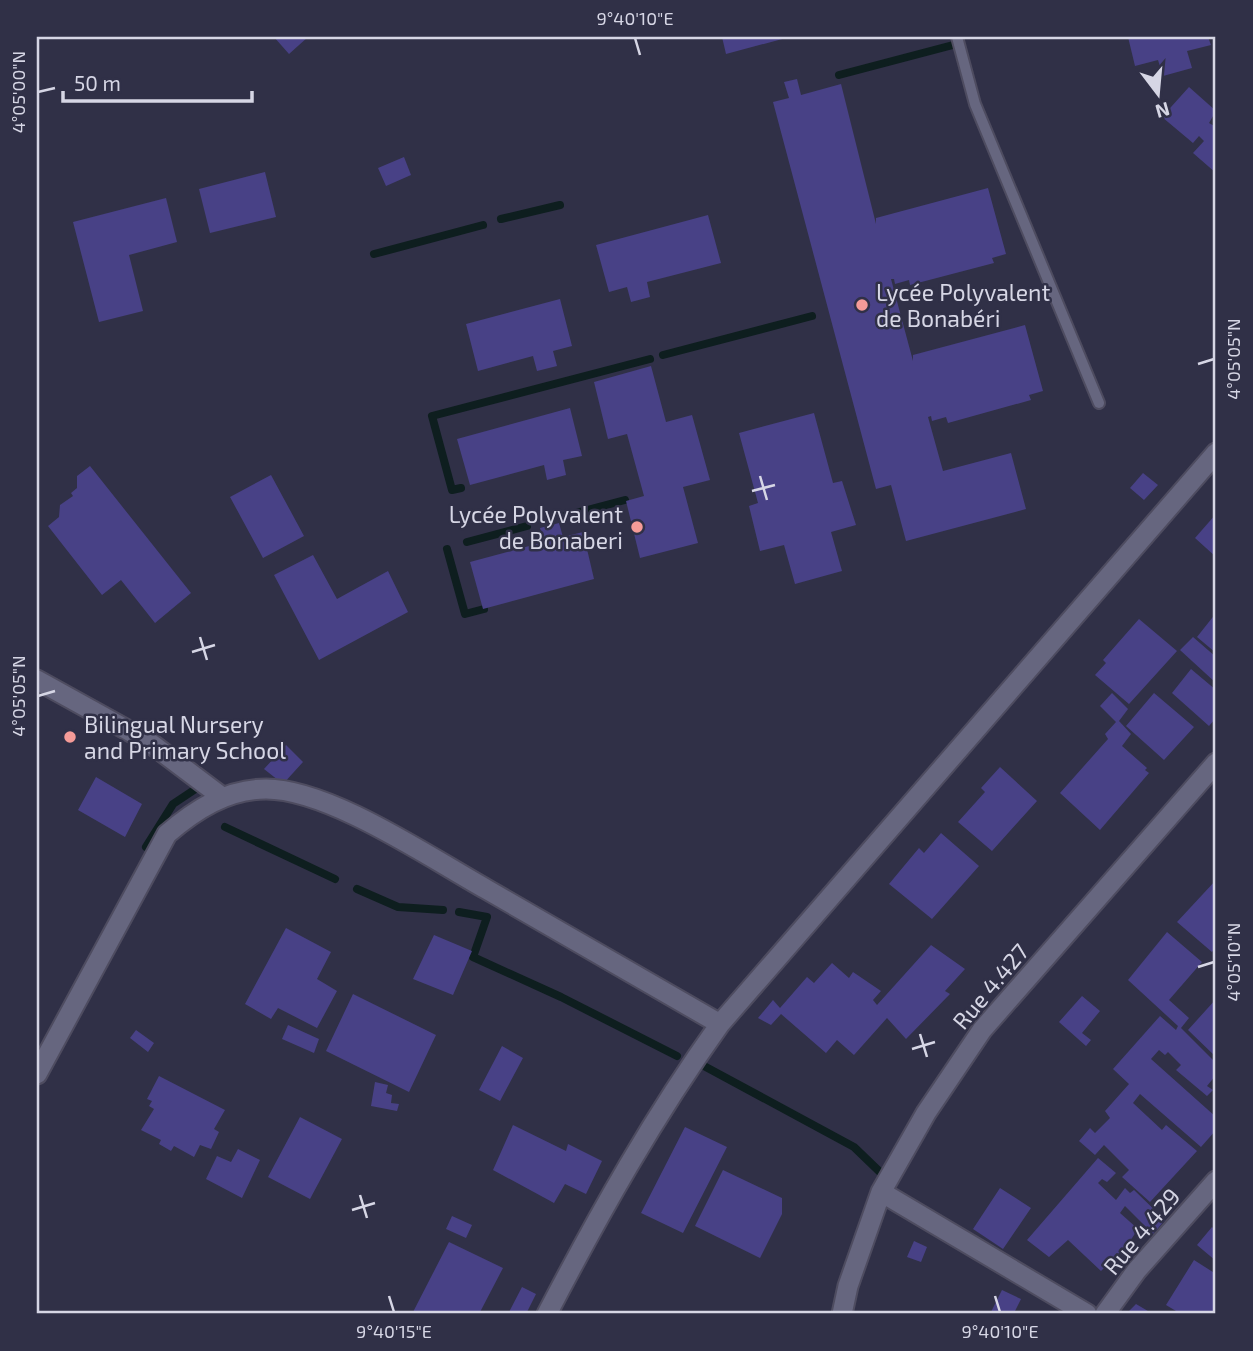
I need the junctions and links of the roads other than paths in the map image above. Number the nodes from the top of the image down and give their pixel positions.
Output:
1 (957, 37) edge
2 (1099, 403) dead end
3 (1216, 453) edge
4 (37, 680) edge
5 (1216, 762) edge
6 (222, 797) junction
7 (720, 1024) junction
8 (37, 1074) edge
9 (1216, 1181) edge
10 (881, 1192) junction
11 (547, 1314) edge
12 (842, 1314) edge
13 (1087, 1314) edge
14 (1105, 1314) edge

1 - 2 lane
3 - 7 street
4 - 6 street
5 - 10 street, Rue 4.427
6 - 7 street
6 - 8 street
7 - 11 street
9 - 14 street, Rue 4.429
10 - 12 street, Rue 4.427
10 - 13 street

